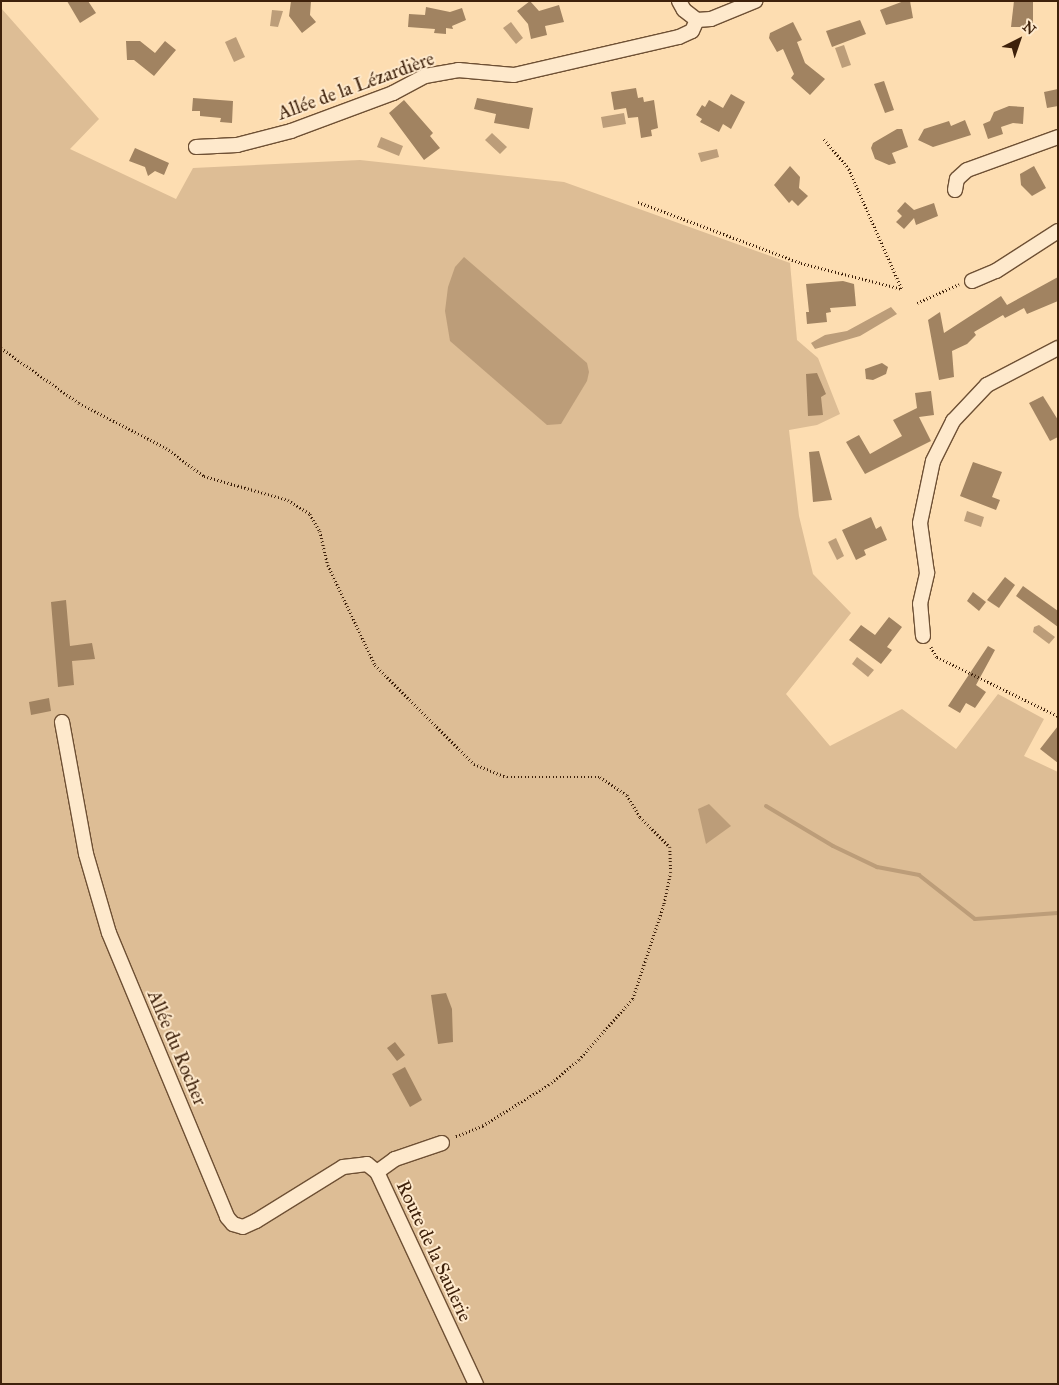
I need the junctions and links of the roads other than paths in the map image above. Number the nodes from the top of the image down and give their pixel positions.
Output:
1 (679, 1) edge
2 (755, 1) edge
3 (698, 20) junction
4 (1058, 137) edge
5 (196, 147) dead end
6 (955, 190) dead end
7 (1058, 231) edge
8 (972, 281) road end
9 (1058, 348) edge
10 (923, 636) road end
11 (62, 722) dead end
12 (442, 1144) road end
13 (377, 1172) junction
14 (476, 1384) edge

1 - 3 street
2 - 3 street
3 - 5 street, Allée de la Lézardière
4 - 6 street
7 - 8 street
9 - 10 street
11 - 13 street, Allée du Rocher
12 - 13 street, Route de la Saulerie
13 - 14 street, Route de la Saulerie

